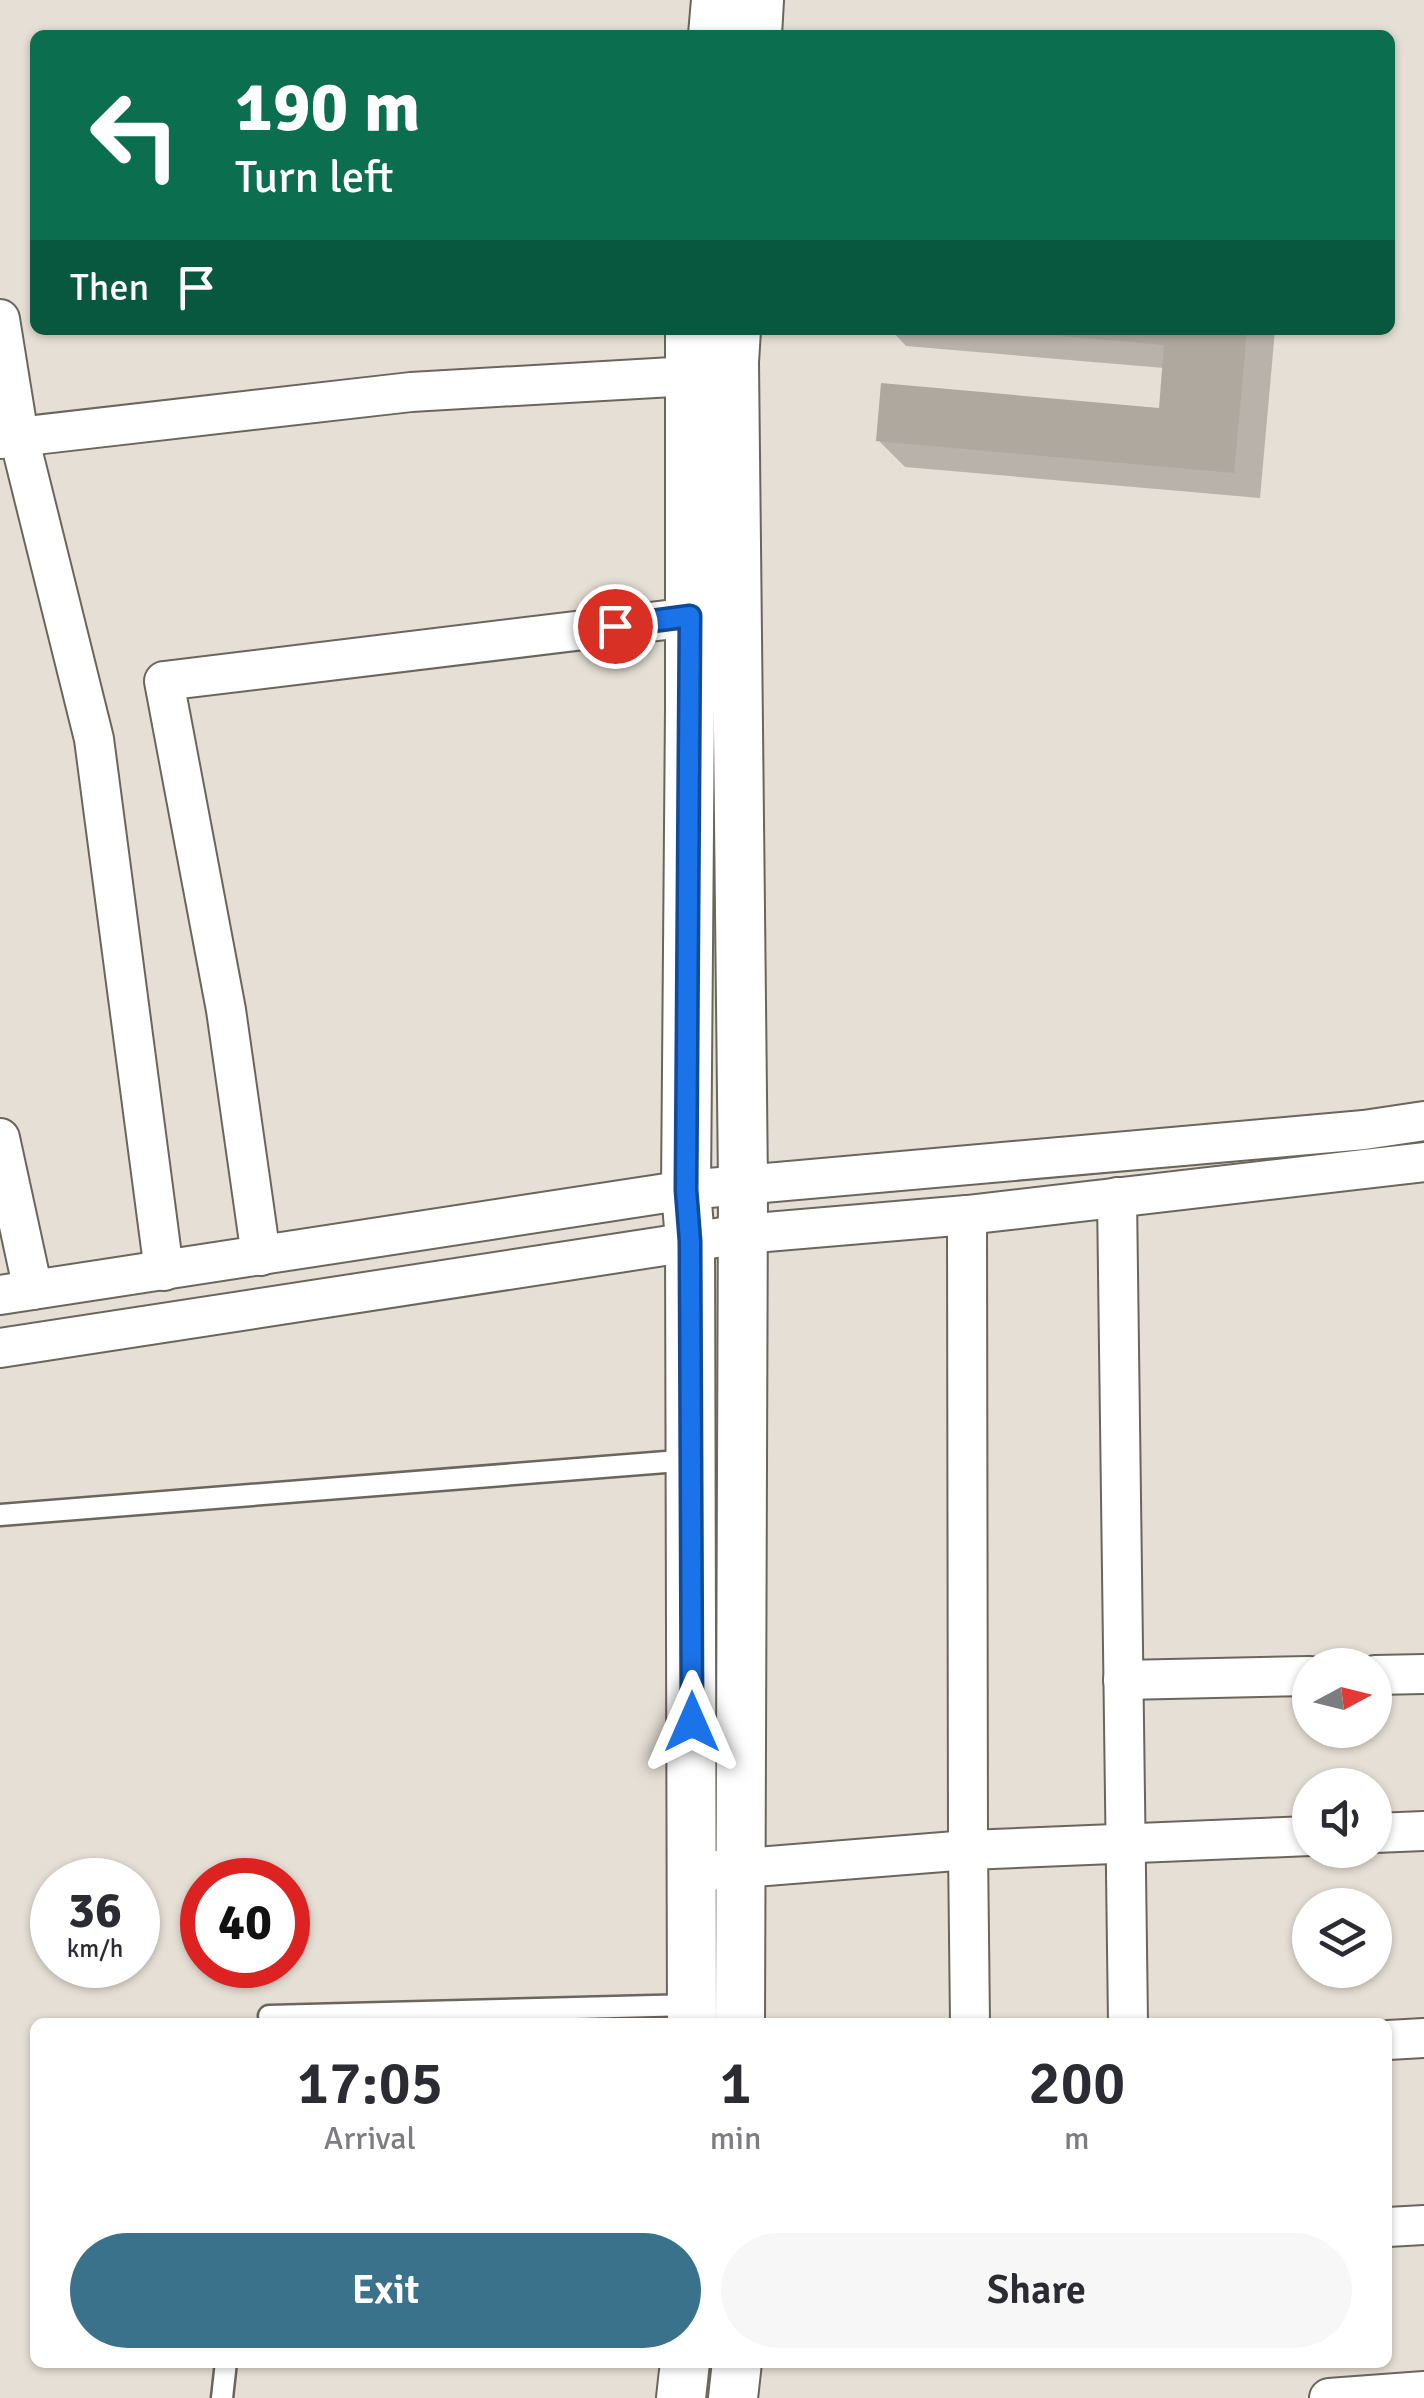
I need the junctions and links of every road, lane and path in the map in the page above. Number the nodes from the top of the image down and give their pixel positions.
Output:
1 (716, 0) edge
2 (760, 0) edge
3 (713, 30) edge
4 (757, 30) edge
5 (0, 319) edge
6 (736, 335) edge
7 (690, 353) edge
8 (10, 438) edge
9 (690, 616) junction
10 (1424, 1121) edge
11 (0, 1138) edge
12 (1424, 1162) edge
13 (743, 1186) junction
14 (686, 1190) junction
15 (1117, 1197) junction
16 (967, 1215) junction
17 (742, 1234) junction
18 (690, 1241) junction
19 (261, 1256) junction
20 (164, 1270) junction
21 (16, 1293) edge
22 (0, 1348) edge
23 (691, 1460) junction
24 (0, 1515) edge
25 (1424, 1674) edge
26 (1392, 1675) edge
27 (1292, 1676) edge
28 (1123, 1680) junction
29 (1424, 1831) edge
30 (1392, 1832) edge
31 (1292, 1837) edge
32 (1127, 1844) junction
33 (968, 1850) junction
34 (740, 1869) junction
35 (694, 1872) junction
36 (692, 2014) edge
37 (269, 2016) dead end
38 (740, 2018) edge
39 (970, 2018) edge
40 (1128, 2018) edge
41 (1424, 2038) edge
42 (1392, 2040) edge
43 (1424, 2225) edge
44 (1392, 2228) edge
45 (225, 2368) edge
46 (684, 2368) edge
47 (736, 2368) edge
48 (1424, 2391) edge
49 (222, 2398) edge
50 (681, 2398) edge
51 (733, 2398) edge
52 (1329, 2398) edge

1 - 3 street
2 - 4 street
5 - 8 street
6 - 13 street
7 - 8 street
7 - 9 street
8 - 20 street
9 - 14 street
9 - 19 street
10 - 13 street
11 - 21 street
12 - 15 street
13 - 14 street
13 - 17 street
14 - 18 street
14 - 19 street
15 - 16 street
15 - 28 street
16 - 17 street
16 - 33 street
17 - 18 street
17 - 34 street
18 - 22 street
18 - 23 street
19 - 20 street
20 - 21 street
23 - 24 lane
23 - 35 street
25 - 26 street
27 - 28 street
28 - 32 street
29 - 30 street
31 - 32 street
32 - 33 street
32 - 40 street
33 - 34 street
33 - 39 street
34 - 35 street
34 - 38 street
35 - 36 street
36 - 37 lane
41 - 42 street
43 - 44 street
45 - 49 lane
46 - 50 street
47 - 51 street
48 - 52 street

